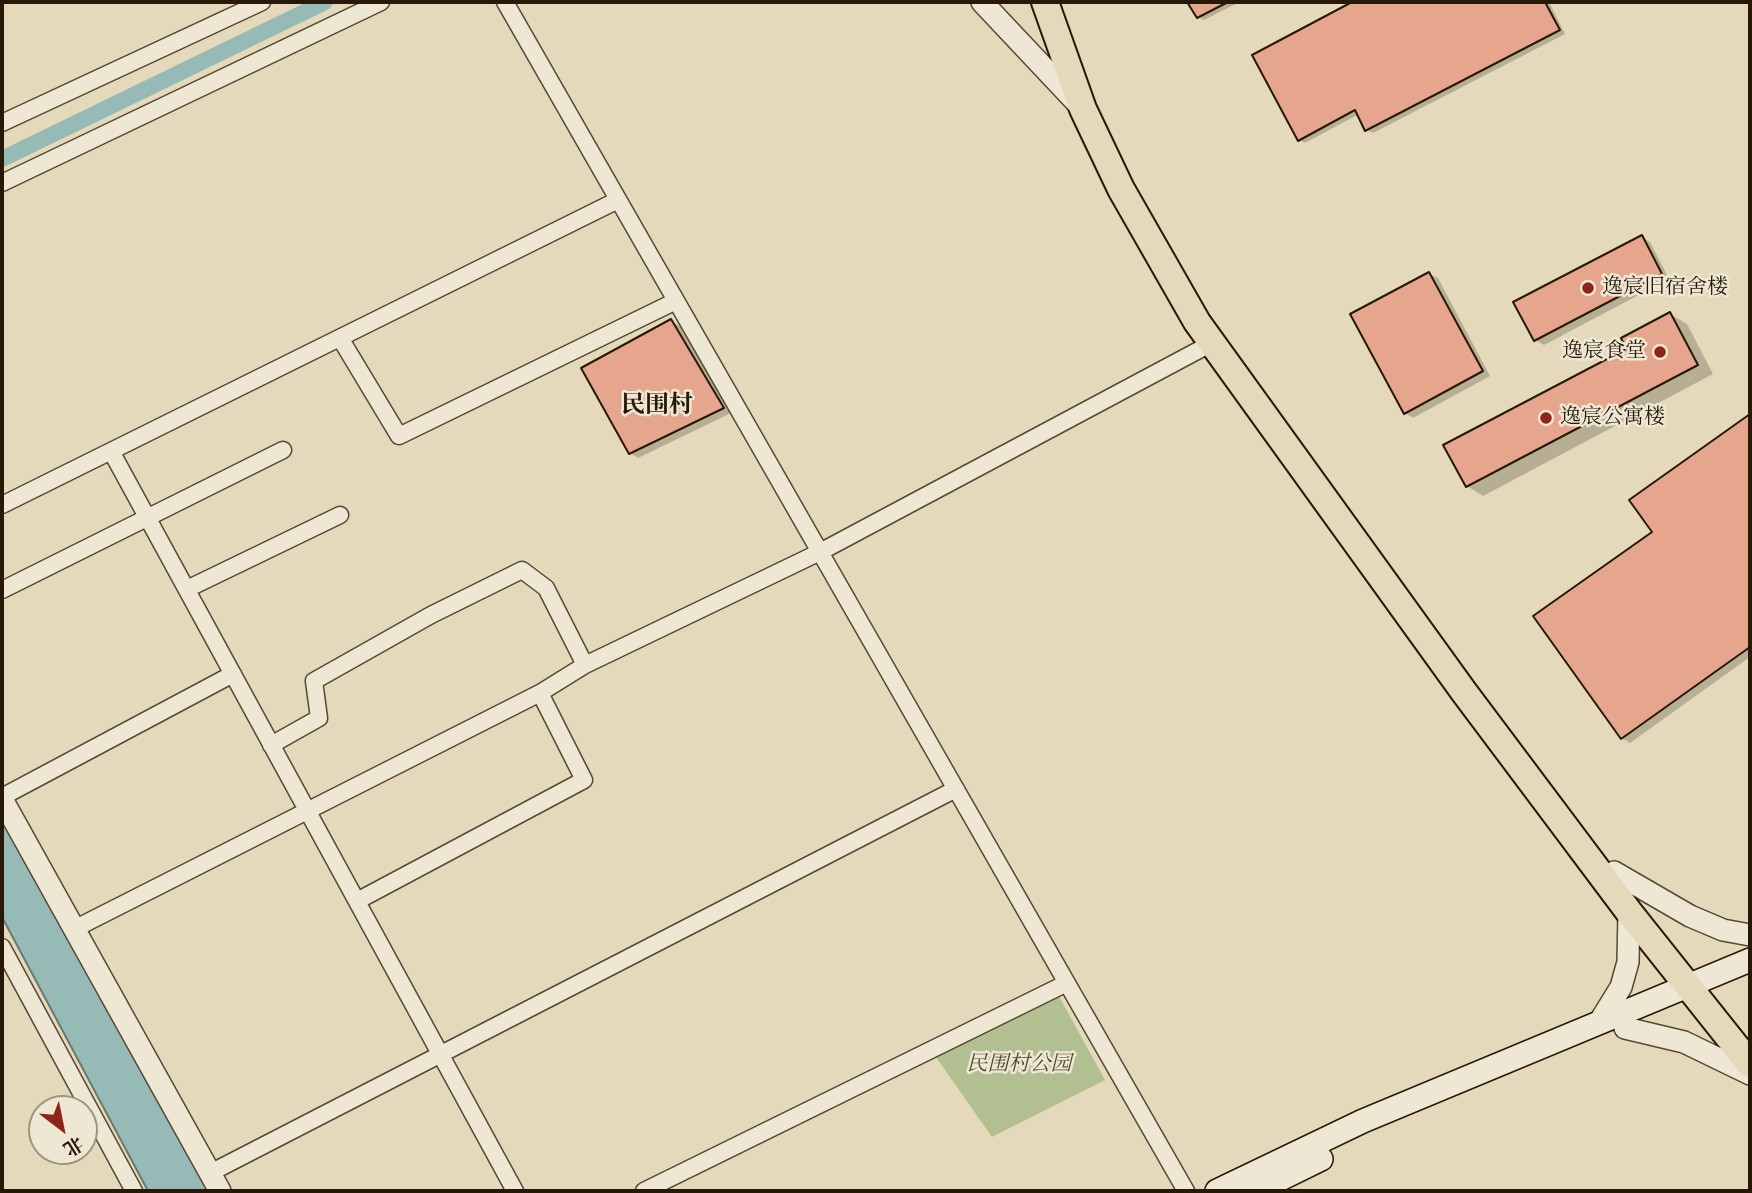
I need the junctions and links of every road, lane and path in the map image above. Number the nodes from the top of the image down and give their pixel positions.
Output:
1 (262, 2) edge
2 (381, 2) edge
3 (505, 2) edge
4 (982, 2) edge
5 (1045, 2) edge
6 (1051, 2) edge
7 (1083, 109) junction
8 (2, 123) edge
9 (2, 183) edge
10 (618, 201) junction
11 (676, 301) junction
12 (340, 338) junction
13 (1212, 344) junction
14 (284, 450) dead end
15 (111, 451) junction
16 (2, 505) edge
17 (340, 515) dead end
18 (148, 519) junction
19 (820, 552) junction
20 (187, 589) junction
21 (2, 590) edge
22 (585, 665) junction
23 (233, 674) junction
24 (540, 693) junction
25 (271, 745) junction
26 (956, 789) junction
27 (2, 798) edge
28 (308, 812) junction
29 (1614, 872) junction
30 (357, 901) junction
31 (1629, 912) junction
32 (74, 929) junction
33 (1750, 935) edge
34 (2, 947) edge
35 (1750, 960) edge
36 (1067, 983) junction
37 (1696, 983) junction
38 (1600, 1021) junction
39 (1625, 1028) junction
40 (1750, 1041) edge
41 (440, 1055) junction
42 (1750, 1064) edge
43 (1750, 1074) edge
44 (215, 1182) edge
45 (134, 1191) edge
46 (515, 1191) edge
47 (644, 1191) edge
48 (1186, 1191) edge
49 (1217, 1191) edge
50 (1256, 1191) edge

1 - 8 street
2 - 9 street
3 - 10 street
4 - 7 street
5 - 7 main road
6 - 29 main road
7 - 13 main road
10 - 11 street
10 - 12 street
11 - 12 street
11 - 19 street
12 - 15 street
13 - 19 street
13 - 31 main road
14 - 18 street
15 - 16 street
15 - 18 street
17 - 20 street
18 - 20 street
18 - 21 street
19 - 22 street
19 - 26 street
20 - 23 street
22 - 24 street
22 - 25 street
23 - 25 street
23 - 27 street
24 - 28 street
24 - 30 street
25 - 28 street
26 - 36 street
26 - 41 street
27 - 32 street
28 - 30 street
28 - 32 street
29 - 33 street
29 - 37 main road
30 - 41 street
31 - 37 main road
31 - 38 street
32 - 44 street
34 - 45 street
35 - 37 main road
36 - 47 street
36 - 48 street
37 - 38 main road
37 - 39 main road
37 - 40 main road
37 - 42 main road
38 - 49 main road
39 - 43 street
39 - 50 main road
41 - 44 street
41 - 46 street

